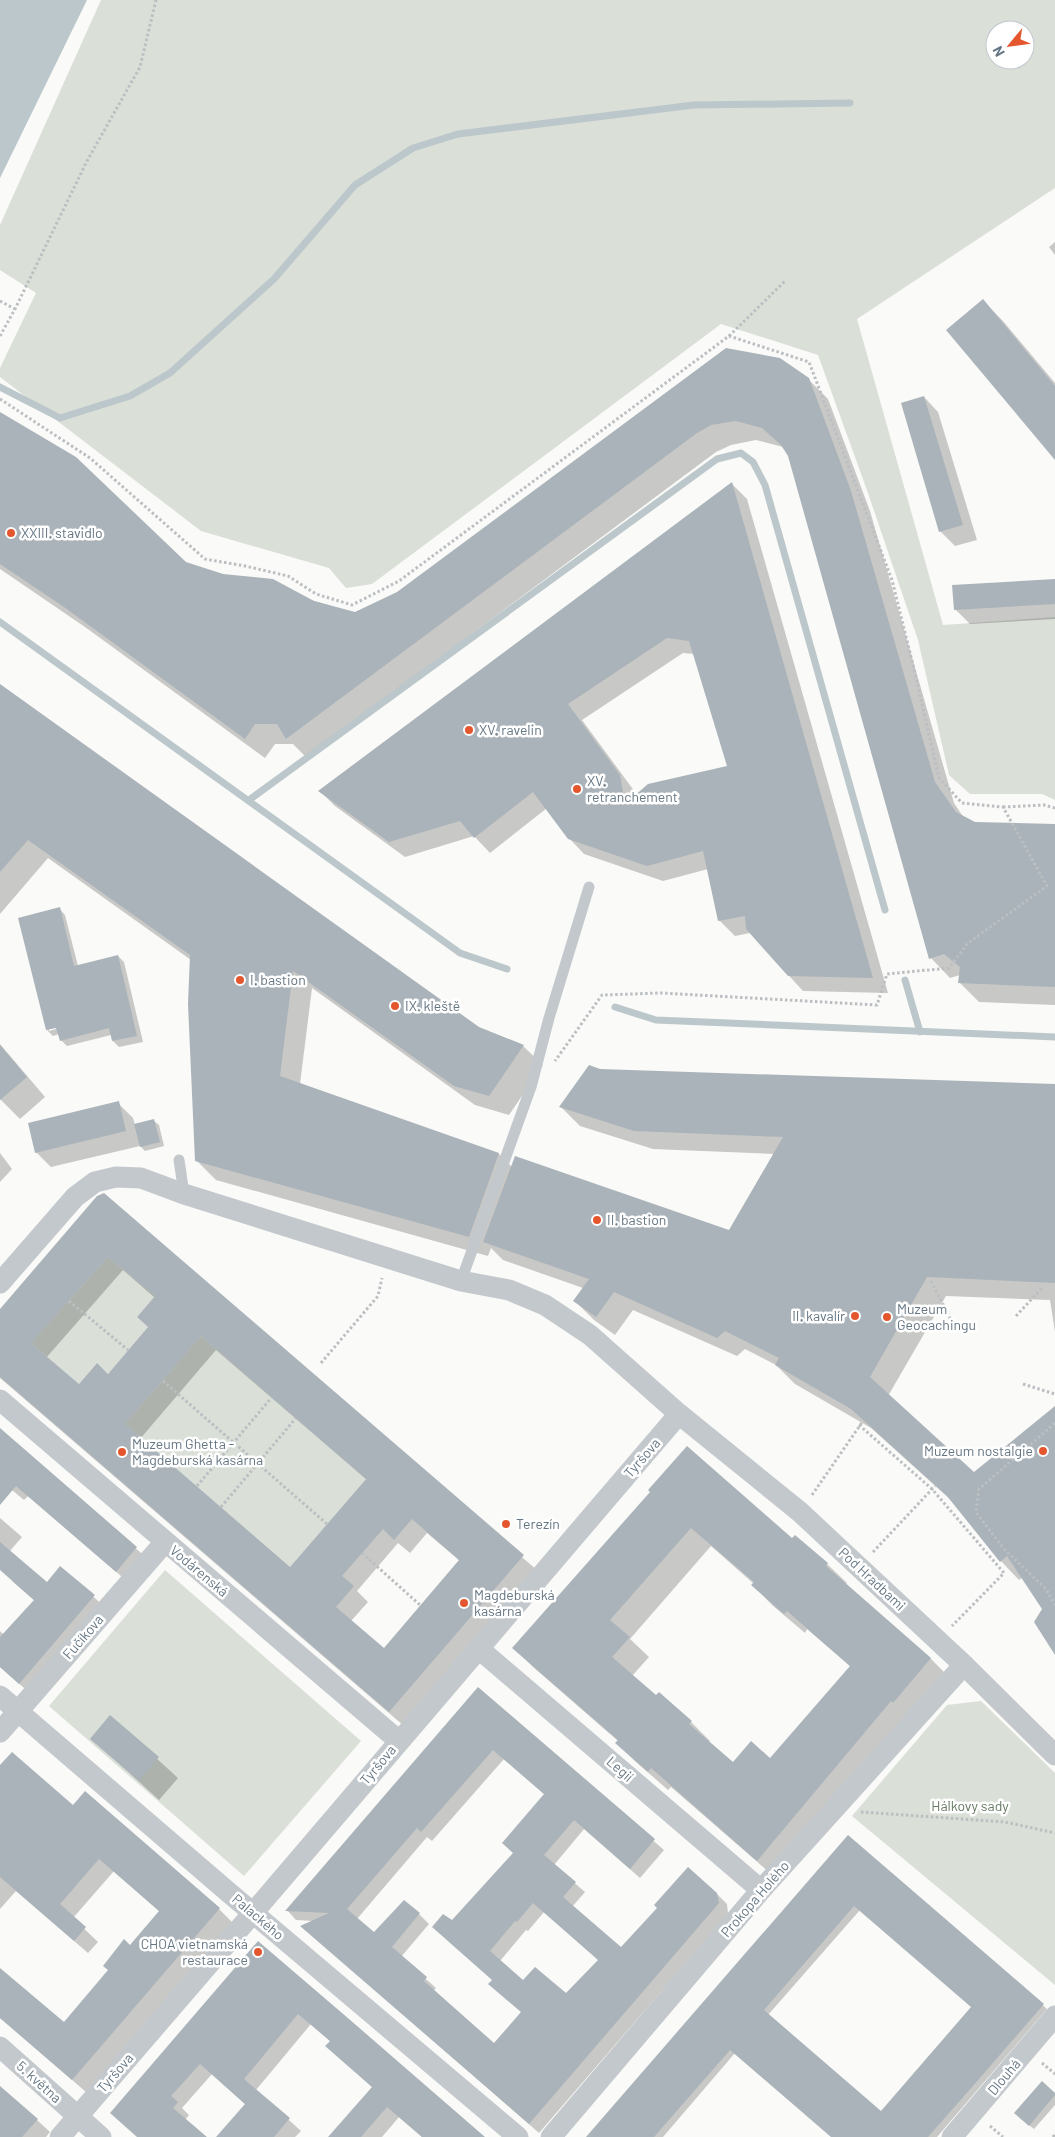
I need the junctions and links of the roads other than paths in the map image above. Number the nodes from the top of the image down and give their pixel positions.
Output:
1 (589, 887) dead end
2 (179, 1160) dead end
3 (184, 1194) junction
4 (461, 1281) junction
5 (0, 1283) edge
6 (0, 1400) edge
7 (679, 1414) junction
8 (165, 1542) junction
9 (478, 1648) junction
10 (964, 1665) junction
11 (0, 1696) edge
12 (18, 1712) junction
13 (0, 1732) edge
14 (399, 1741) junction
15 (1055, 1754) edge
16 (762, 1890) junction
17 (253, 1913) junction
18 (1055, 2016) edge
19 (0, 2047) edge
20 (77, 2116) junction
21 (60, 2137) edge
22 (101, 2137) edge
23 (518, 2137) edge
24 (551, 2137) edge
25 (952, 2137) edge

1 - 4 lane
2 - 3 lane
3 - 4 street, Pod Hradbami
3 - 5 street, Pod Hradbami
4 - 7 street, Pod Hradbami
6 - 8 street, Vodárenská
7 - 9 street, Tyršova
7 - 10 street, Pod Hradbami
8 - 12 street, Fučíkova
8 - 14 street, Vodárenská
9 - 14 street, Tyršova
9 - 16 street, Legií
10 - 15 street, Pod Hradbami
10 - 16 street, Prokopa Holého
11 - 12 street, Palackého
12 - 13 street, Fučíkova
12 - 17 street, Palackého
14 - 17 street, Tyršova
16 - 24 street, Prokopa Holého
17 - 20 street, Tyršova
17 - 23 street, Palackého
18 - 25 street, Dlouhá
19 - 20 street, 5. května
20 - 21 street, Tyršova
20 - 22 street, 5. května

